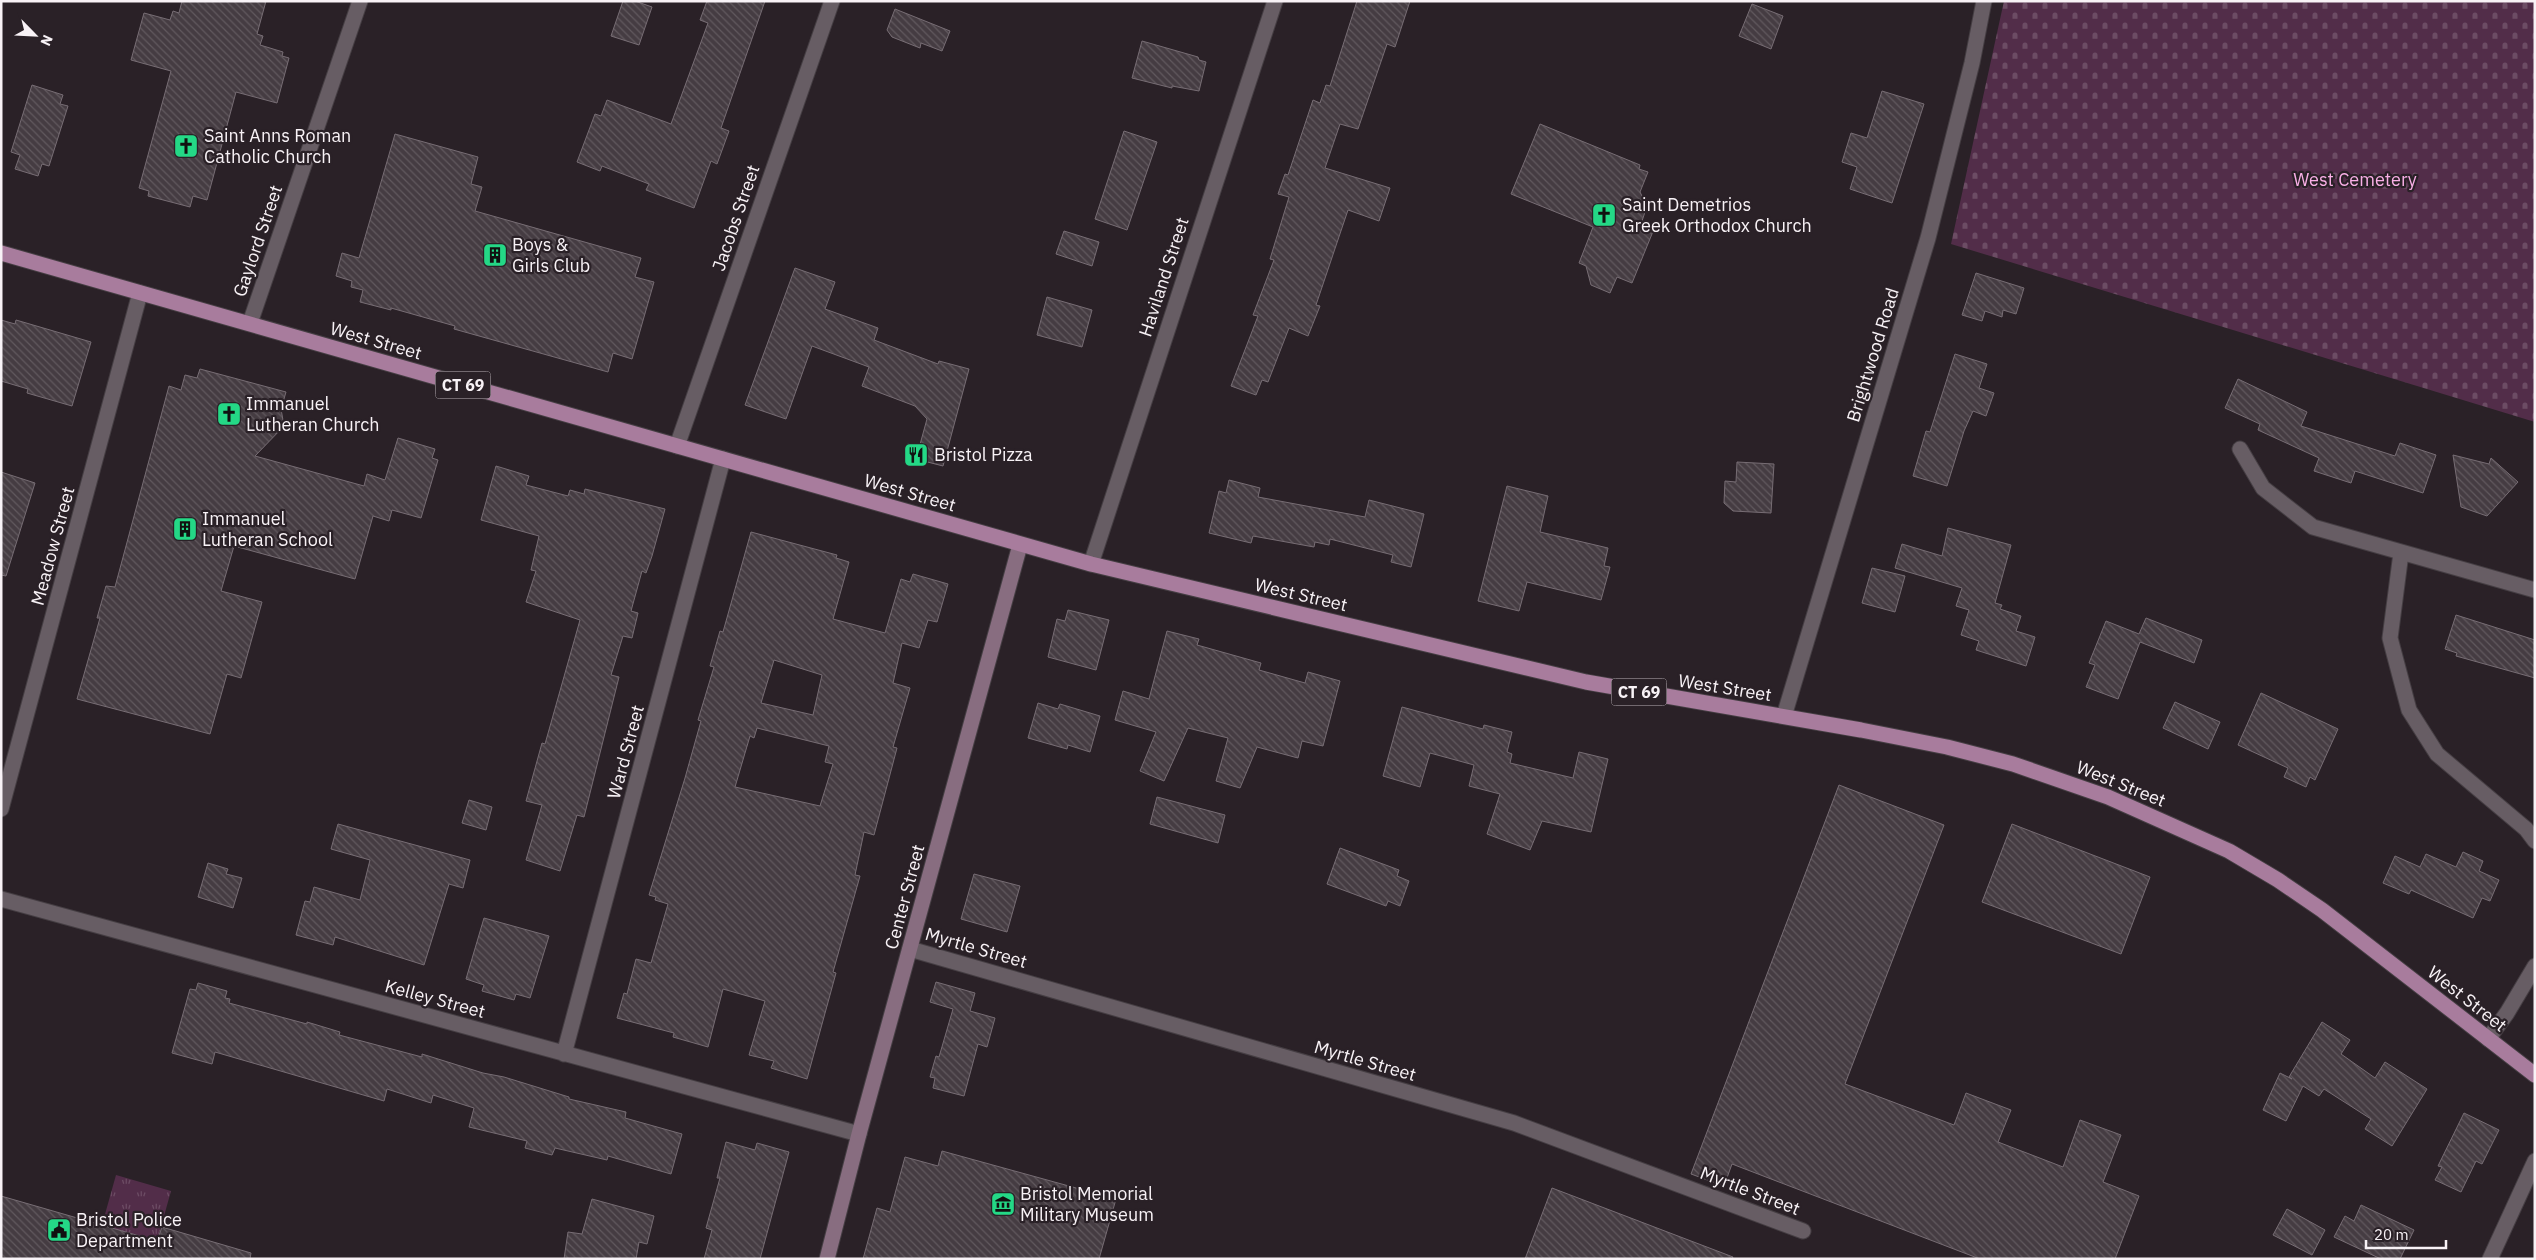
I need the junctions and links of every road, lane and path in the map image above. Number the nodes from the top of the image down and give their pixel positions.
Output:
1 (360, 1) edge
2 (832, 1) edge
3 (1275, 1) edge
4 (1984, 1) edge
5 (1, 253) edge
6 (140, 293) junction
7 (250, 323) junction
8 (676, 446) junction
9 (2240, 449) dead end
10 (723, 459) junction
11 (1020, 545) junction
12 (2401, 554) junction
13 (1091, 564) junction
14 (2535, 590) edge
15 (1784, 716) junction
16 (2, 804) edge
17 (2535, 840) edge
18 (1, 899) edge
19 (910, 949) junction
20 (2535, 966) edge
21 (2488, 1039) junction
22 (564, 1054) junction
23 (2535, 1076) edge
24 (859, 1134) junction
25 (2535, 1161) edge
26 (1803, 1231) dead end
27 (827, 1259) edge
28 (2490, 1259) edge

1 - 7 street, Gaylord Street
2 - 8 street, Jacobs Street
3 - 13 street, Haviland Street
4 - 15 street, Brightwood Road
5 - 6 main road, West Street / CT 69
6 - 7 main road, West Street / CT 69
6 - 16 street, Meadow Street
7 - 8 main road, West Street / CT 69
8 - 10 main road, West Street / CT 69
9 - 12 street
10 - 11 main road, West Street / CT 69
10 - 22 street, Ward Street
11 - 13 main road, West Street / CT 69
11 - 19 street, Center Street
12 - 14 street
12 - 17 street
13 - 15 main road, West Street / CT 69
15 - 21 main road, West Street / CT 69
18 - 22 street, Kelley Street
19 - 24 street, Center Street
19 - 26 street, Myrtle Street
20 - 21 street
21 - 23 main road, West Street / CT 69
22 - 24 street, Kelley Street
24 - 27 street, Center Street
25 - 28 street

